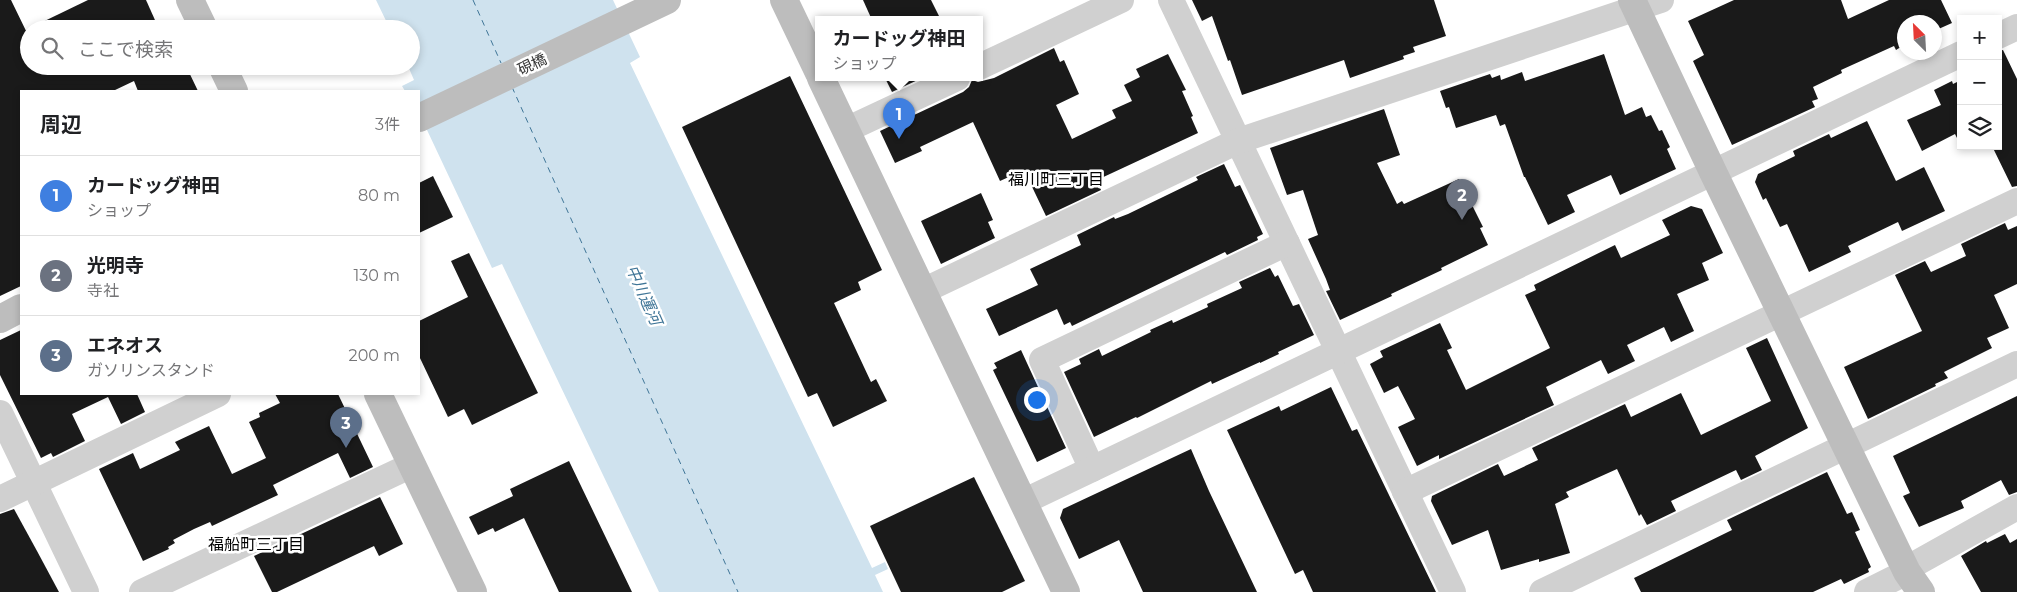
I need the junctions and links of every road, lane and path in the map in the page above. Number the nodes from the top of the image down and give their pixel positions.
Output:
1 (190, 0) edge
2 (784, 0) edge
3 (1121, 0) edge
4 (1171, 0) edge
5 (1643, 3) edge
6 (656, 5) edge
7 (200, 20) edge
8 (2017, 27) edge
9 (2002, 34) edge
10 (1957, 56) edge
11 (815, 65) edge
12 (983, 65) edge
13 (226, 75) edge
14 (822, 81) edge
15 (951, 81) edge
16 (234, 90) edge
17 (420, 118) edge
18 (846, 130) junction
19 (1238, 141) junction
20 (1713, 172) junction
21 (2017, 201) edge
22 (1287, 243) junction
23 (923, 291) junction
24 (20, 309) edge
25 (1782, 313) junction
26 (0, 319) edge
27 (1338, 351) junction
28 (2017, 364) edge
29 (216, 395) edge
30 (378, 395) edge
31 (0, 413) edge
32 (1846, 446) junction
33 (412, 465) junction
34 (1092, 468) junction
35 (33, 482) junction
36 (1405, 492) junction
37 (0, 499) edge
38 (1023, 502) junction
39 (2017, 508) edge
40 (1911, 578) edge
41 (86, 592) edge
42 (142, 592) edge
43 (473, 592) edge
44 (1066, 592) edge
45 (1453, 592) edge
46 (1542, 592) edge
47 (1867, 592) edge

1 - 7 street
2 - 11 street
3 - 12 street
4 - 19 street
5 - 19 street
5 - 20 street
6 - 17 street, 硯橋
8 - 9 street
10 - 20 street
13 - 16 street
14 - 18 street
15 - 18 street
18 - 23 street
19 - 22 street
19 - 23 street
20 - 25 street
20 - 27 street
21 - 25 street
22 - 27 street
22 - 34 street
23 - 38 street
24 - 26 street
25 - 32 street
25 - 36 street
27 - 34 street
27 - 36 street
28 - 32 street
29 - 35 street
30 - 33 street
31 - 35 street
32 - 40 street
32 - 46 street
33 - 42 street
33 - 43 street
34 - 38 street
35 - 37 street
35 - 41 street
36 - 45 street
38 - 44 street
39 - 40 street
40 - 47 street

